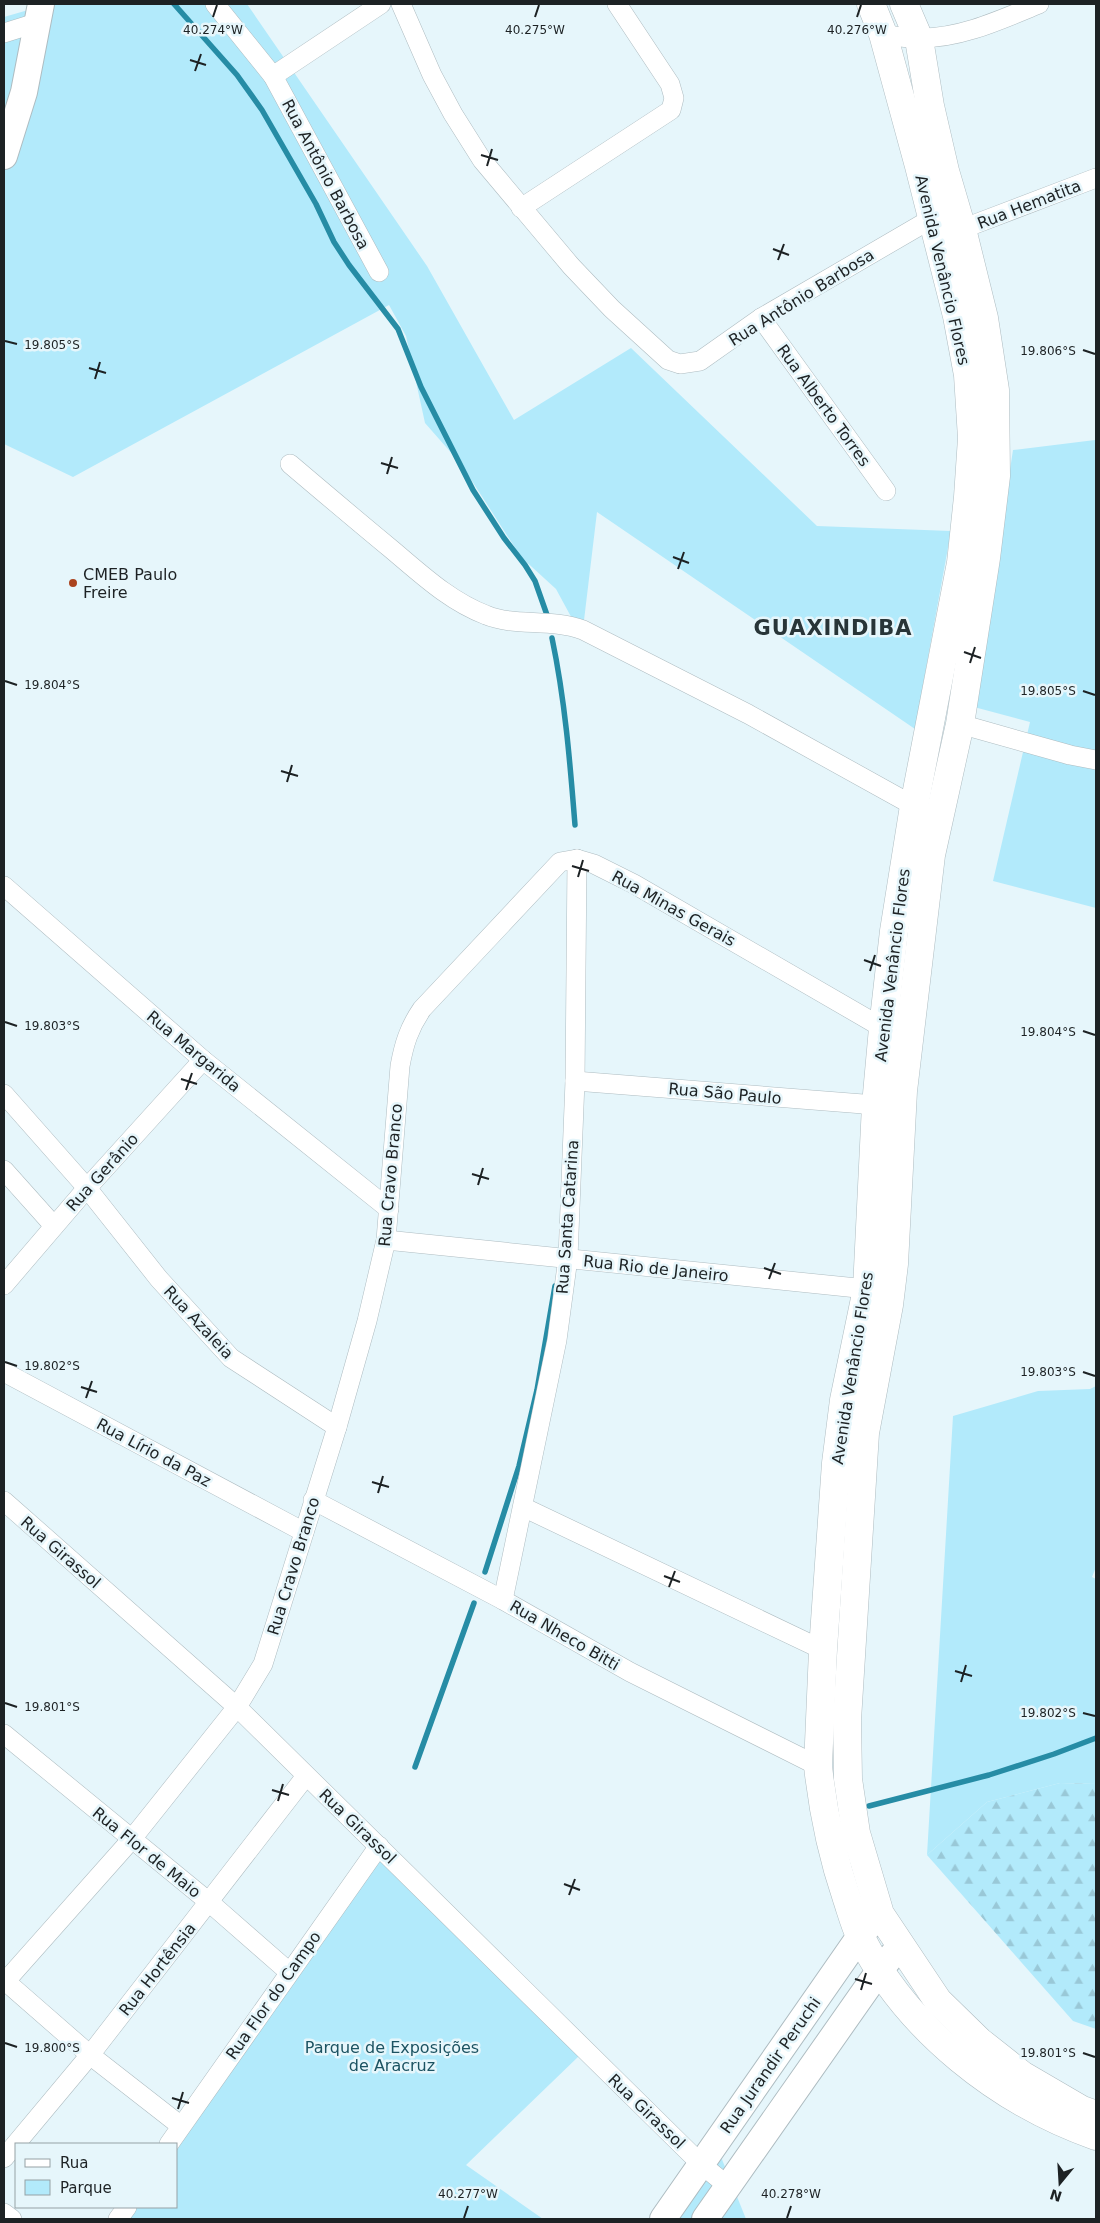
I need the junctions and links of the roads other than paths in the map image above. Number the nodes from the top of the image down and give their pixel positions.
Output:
1 (215, 4) edge
2 (381, 4) edge
3 (401, 4) edge
4 (617, 4) edge
5 (871, 4) edge
6 (904, 4) edge
7 (1039, 4) edge
8 (40, 13) edge
9 (4, 32) edge
10 (883, 34) junction
11 (919, 39) junction
12 (273, 76) junction
13 (4, 156) edge
14 (1096, 178) edge
15 (521, 208) junction
16 (931, 219) junction
17 (962, 229) junction
18 (379, 272) dead end
19 (761, 318) junction
20 (290, 464) dead end
21 (886, 491) dead end
22 (960, 724) junction
23 (1096, 760) edge
24 (914, 806) junction
25 (577, 859) junction
26 (4, 886) edge
27 (883, 1028) junction
28 (204, 1060) junction
29 (574, 1081) junction
30 (4, 1094) edge
31 (876, 1105) junction
32 (4, 1170) edge
33 (87, 1188) junction
34 (389, 1209) junction
35 (54, 1226) junction
36 (386, 1240) junction
37 (568, 1258) junction
38 (4, 1283) edge
39 (867, 1289) junction
40 (4, 1372) edge
41 (337, 1427) junction
42 (313, 1500) junction
43 (4, 1501) edge
44 (523, 1506) junction
45 (304, 1532) junction
46 (504, 1600) junction
47 (823, 1650) junction
48 (237, 1707) junction
49 (4, 1734) edge
50 (818, 1766) junction
51 (306, 1776) junction
52 (131, 1840) junction
53 (378, 1846) junction
54 (209, 1902) junction
55 (880, 1914) junction
56 (860, 1936) junction
57 (900, 1946) junction
58 (879, 1971) junction
59 (288, 1972) junction
60 (4, 1981) edge
61 (90, 2055) junction
62 (1096, 2115) edge
63 (181, 2126) junction
64 (1096, 2136) edge
65 (17, 2143) edge
66 (170, 2143) edge
67 (15, 2145) edge
68 (4, 2158) edge
69 (701, 2164) junction
70 (729, 2186) junction
71 (126, 2208) edge
72 (4, 2213) edge
73 (12, 2219) edge
74 (118, 2219) edge
75 (663, 2219) edge
76 (706, 2219) edge

1 - 12 street, Rua Antônio Barbosa
2 - 12 street
3 - 15 street
4 - 15 street
5 - 10 main road, Avenida Venâncio Flores
6 - 11 main road, Avenida Venâncio Flores
7 - 11 street
8 - 9 street
8 - 13 street
10 - 11 street
10 - 16 main road, Avenida Venâncio Flores
11 - 17 main road, Avenida Venâncio Flores
12 - 18 street, Rua Antônio Barbosa
14 - 17 street, Rua Hematita
15 - 19 street, Rua Antônio Barbosa
16 - 19 street, Rua Antônio Barbosa
16 - 24 main road, Avenida Venâncio Flores
17 - 22 main road, Avenida Venâncio Flores
19 - 21 street, Rua Alberto Torres
20 - 24 street
22 - 23 street
22 - 55 main road, Avenida Venâncio Flores
24 - 27 main road, Avenida Venâncio Flores
25 - 27 street, Rua Minas Gerais
25 - 29 street, Rua Santa Catarina
25 - 34 street, Rua Cravo Branco
26 - 28 street, Rua Margarida
27 - 31 main road, Avenida Venâncio Flores
28 - 33 street, Rua Gerânio
28 - 34 street, Rua Margarida
29 - 31 street, Rua São Paulo
29 - 37 street, Rua Santa Catarina
30 - 33 street, Rua Azaleia
31 - 39 main road, Avenida Venâncio Flores
32 - 35 street
33 - 35 street, Rua Gerânio
33 - 41 street, Rua Azaleia
34 - 36 street, Rua Cravo Branco
35 - 38 street, Rua Gerânio
36 - 37 street, Rua Rio de Janeiro
36 - 41 street, Rua Cravo Branco
37 - 39 street, Rua Rio de Janeiro
37 - 44 street, Rua Santa Catarina
39 - 47 main road, Avenida Venâncio Flores
40 - 45 street, Rua Lírio da Paz
41 - 42 street, Rua Cravo Branco
42 - 45 street, Rua Cravo Branco
42 - 46 street, Rua Nheco Bitti
43 - 48 street, Rua Girassol
44 - 46 street, Rua Santa Catarina
44 - 47 street
45 - 48 street, Rua Cravo Branco
46 - 50 street, Rua Nheco Bitti
47 - 50 main road, Avenida Venâncio Flores
48 - 51 street, Rua Girassol
48 - 52 street, Rua Cravo Branco
49 - 52 street, Rua Flor de Maio
50 - 56 main road, Avenida Venâncio Flores
51 - 53 street, Rua Girassol
51 - 54 street, Rua Hortênsia
52 - 54 street, Rua Flor de Maio
52 - 60 street, Rua Cravo Branco
53 - 59 street, Rua Flor do Campo
53 - 69 street, Rua Girassol
54 - 59 street, Rua Flor de Maio
54 - 61 street, Rua Hortênsia
55 - 56 street, Rua Jurandir Peruchi
55 - 57 main road, Avenida Venâncio Flores
56 - 58 main road, Avenida Venâncio Flores
56 - 69 street, Rua Jurandir Peruchi
57 - 58 street
57 - 62 main road, Avenida Venâncio Flores
58 - 64 main road, Avenida Venâncio Flores
58 - 70 street
59 - 63 street, Rua Flor do Campo
60 - 61 street
61 - 63 street
61 - 65 street, Rua Hortênsia
63 - 66 street, Rua Flor do Campo
67 - 68 street, Rua Hortênsia
69 - 70 street, Rua Girassol
69 - 75 street, Rua Jurandir Peruchi
70 - 76 street
71 - 74 street
72 - 73 street

